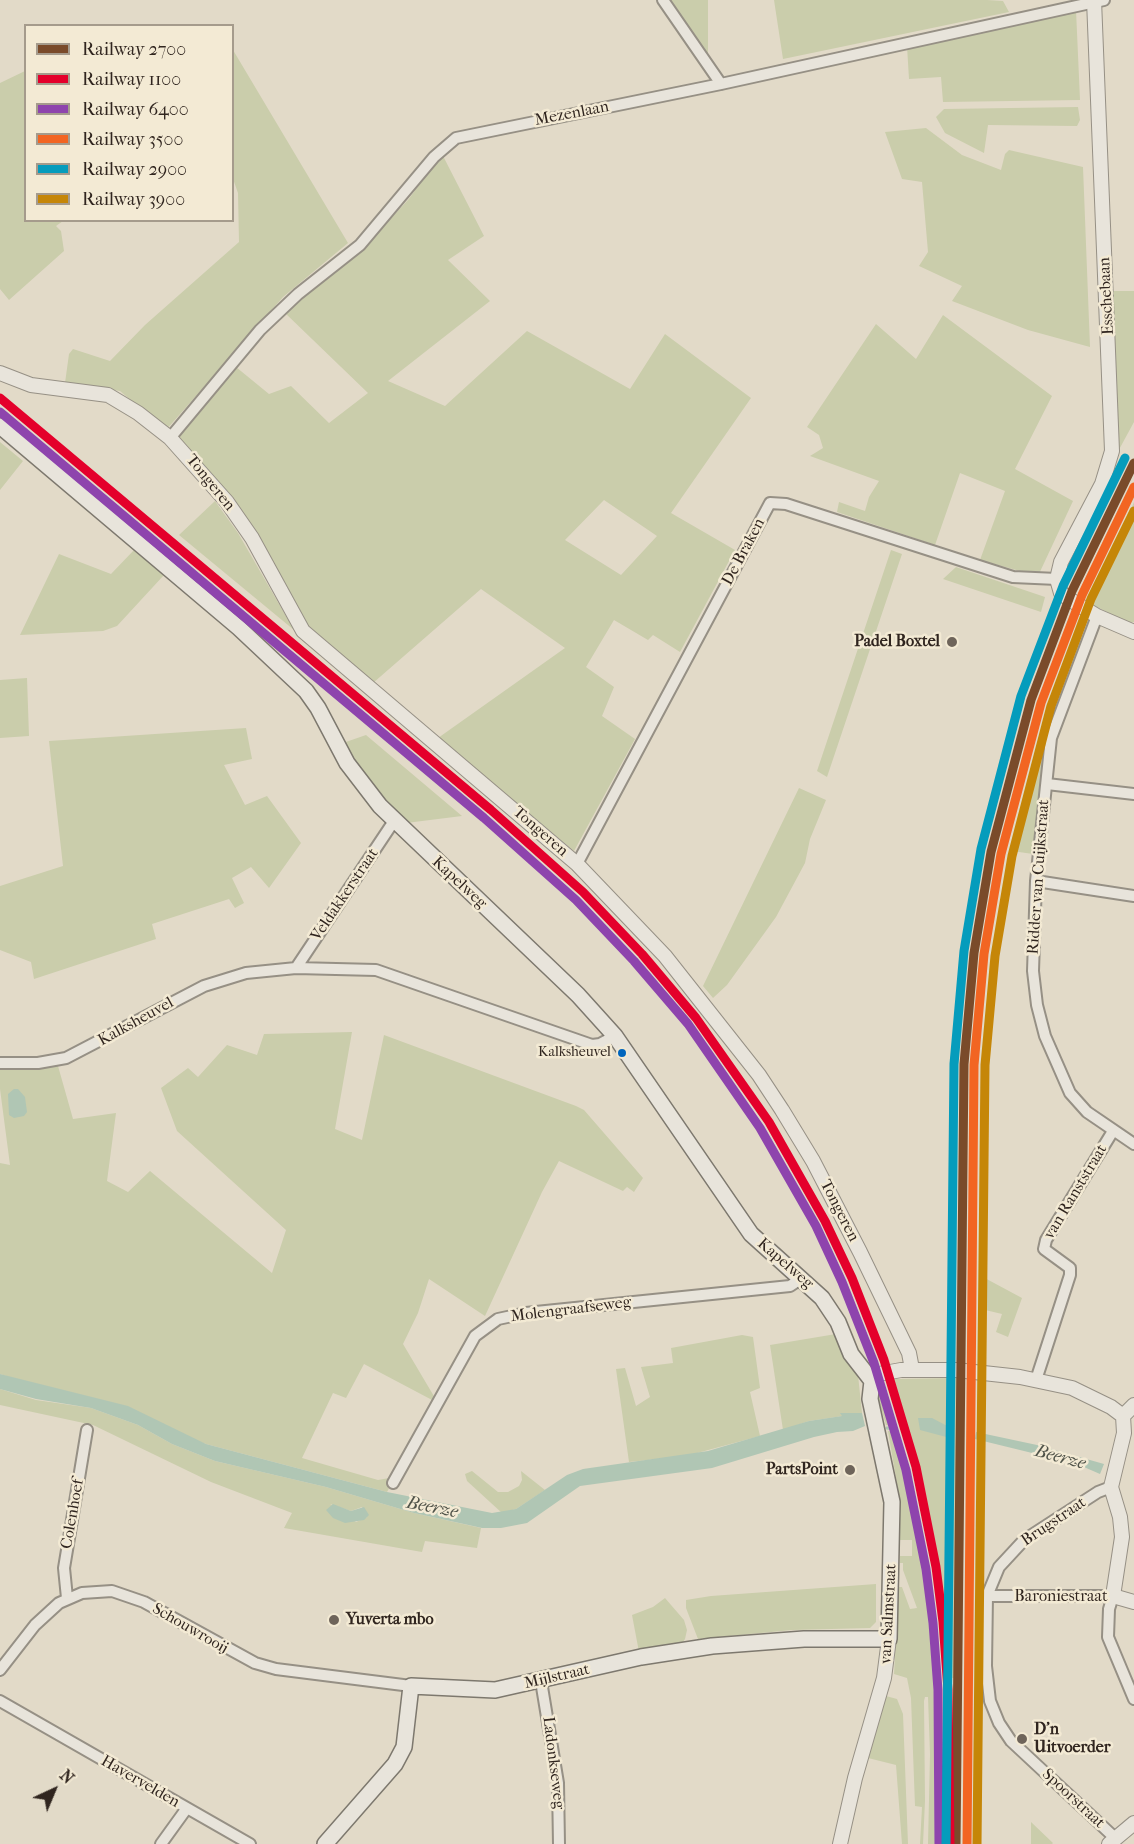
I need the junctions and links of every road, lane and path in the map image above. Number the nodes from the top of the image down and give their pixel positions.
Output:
1 (663, 0) edge
2 (1098, 1) edge
3 (721, 84) junction
4 (0, 373) edge
5 (0, 426) edge
6 (170, 438) junction
7 (1057, 579) junction
8 (1097, 616) junction
9 (1134, 632) edge
10 (1047, 784) junction
11 (1134, 794) edge
12 (394, 821) junction
13 (577, 864) junction
14 (1036, 882) junction
15 (1134, 896) edge
16 (296, 968) junction
17 (615, 1036) junction
18 (0, 1063) edge
19 (1113, 1131) junction
20 (1133, 1143) edge
21 (802, 1278) junction
22 (912, 1370) junction
23 (1036, 1380) junction
24 (872, 1381) junction
25 (1134, 1405) edge
26 (1123, 1416) junction
27 (87, 1430) dead end
28 (1112, 1481) junction
29 (393, 1483) dead end
30 (987, 1596) junction
31 (1113, 1596) junction
32 (68, 1598) junction
33 (1134, 1602) edge
34 (889, 1639) junction
35 (0, 1670) edge
36 (541, 1681) junction
37 (411, 1686) junction
38 (1134, 1699) edge
39 (0, 1701) edge
40 (187, 1808) junction
41 (1134, 1823) edge
42 (1111, 1840) edge
43 (161, 1844) edge
44 (250, 1844) edge
45 (325, 1844) edge
46 (559, 1844) edge
47 (840, 1844) edge

1 - 3 street
2 - 3 street, Mezenlaan
2 - 7 street, Esschebaan
3 - 6 street, Mezenlaan
4 - 6 street, Tongeren
5 - 12 main road, Kapelweg
6 - 13 street, Tongeren
7 - 8 street
7 - 13 street, De Braken
8 - 9 street
8 - 10 street, Ridder van Cuijkstraat
10 - 11 street
10 - 14 street, Ridder van Cuijkstraat
12 - 16 street, Veldakkerstraat
12 - 17 main road, Kapelweg
13 - 22 street, Tongeren
14 - 15 street
14 - 19 street, Ridder van Cuijkstraat
16 - 17 street, Kalksheuvel
16 - 18 street, Kalksheuvel
17 - 21 main road, Kapelweg
19 - 20 street, Ridder van Cuijkstraat
19 - 23 street, van Ranststraat
21 - 24 main road, Kapelweg
21 - 29 street, Molengraafseweg
22 - 23 street
22 - 24 street
23 - 26 street
24 - 34 main road, van Salmstraat
25 - 26 street
26 - 28 street
27 - 32 street, Colenhoef
28 - 30 street, Brugstraat
28 - 31 street
30 - 31 street, Baroniestraat
30 - 42 street, Spoorstraat
31 - 33 street, Baroniestraat
31 - 38 street
32 - 35 street, Schouwrooij
32 - 37 street, Schouwrooij
34 - 36 main road, Mijlstraat
34 - 47 street, van Salmstraat
36 - 37 main road, Mijlstraat
36 - 46 street, Ladonkseweg
37 - 45 main road
39 - 40 street, Havervelden
40 - 43 street
40 - 44 street, Havervelden
41 - 42 street

